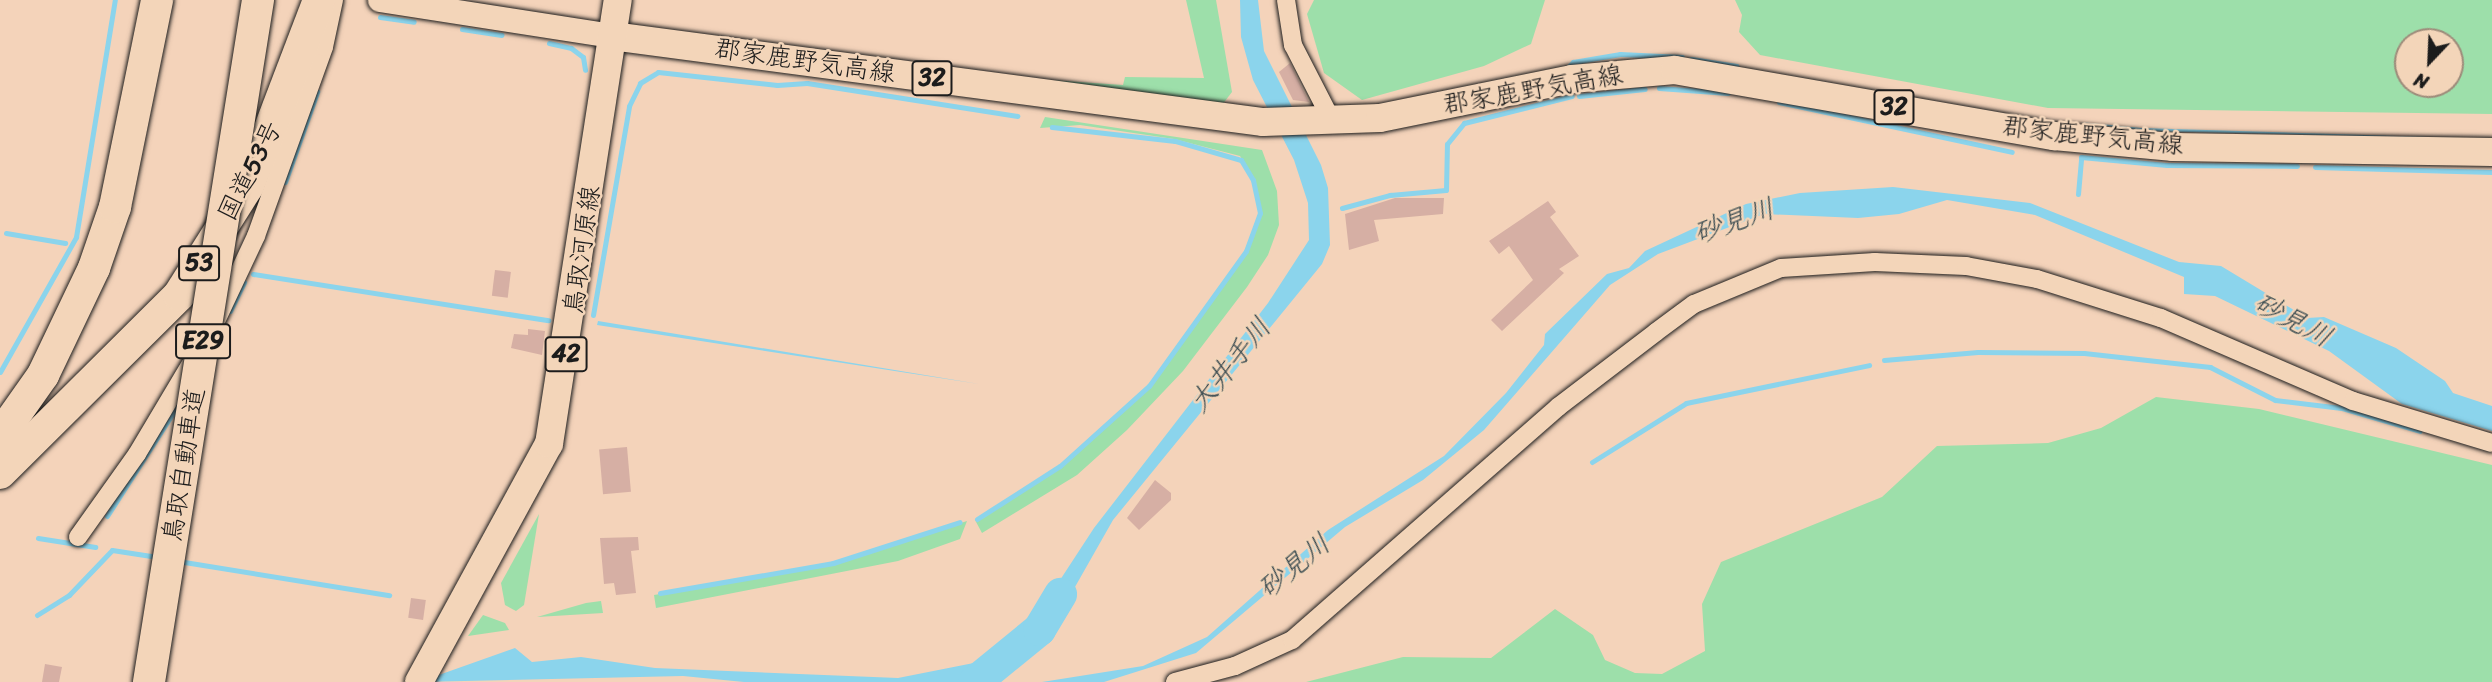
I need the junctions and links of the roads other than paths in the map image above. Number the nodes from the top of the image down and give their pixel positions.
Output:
1 (157, 0) edge
2 (245, 0) edge
3 (258, 0) edge
4 (319, 0) edge
5 (334, 0) edge
6 (380, 0) edge
7 (618, 0) edge
8 (1286, 0) edge
9 (611, 37) junction
10 (1332, 121) junction
11 (2492, 152) edge
12 (0, 436) edge
13 (2492, 443) edge
14 (0, 473) edge
15 (78, 537) dead end
16 (138, 682) edge
17 (149, 682) edge
18 (419, 682) edge
19 (1175, 682) edge

1 - 12 highway
2 - 16 highway, 鳥取自動車道 / E29
3 - 17 highway, 鳥取自動車道 / E29, bridge
4 - 14 highway, 国道53号 / 53
5 - 15 street
6 - 9 street
7 - 9 main road
8 - 10 street
9 - 10 main road, 郡家鹿野気高線 / 32
9 - 18 main road, 鳥取河原線 / 42
10 - 11 main road, 郡家鹿野気高線 / 32
13 - 19 street

